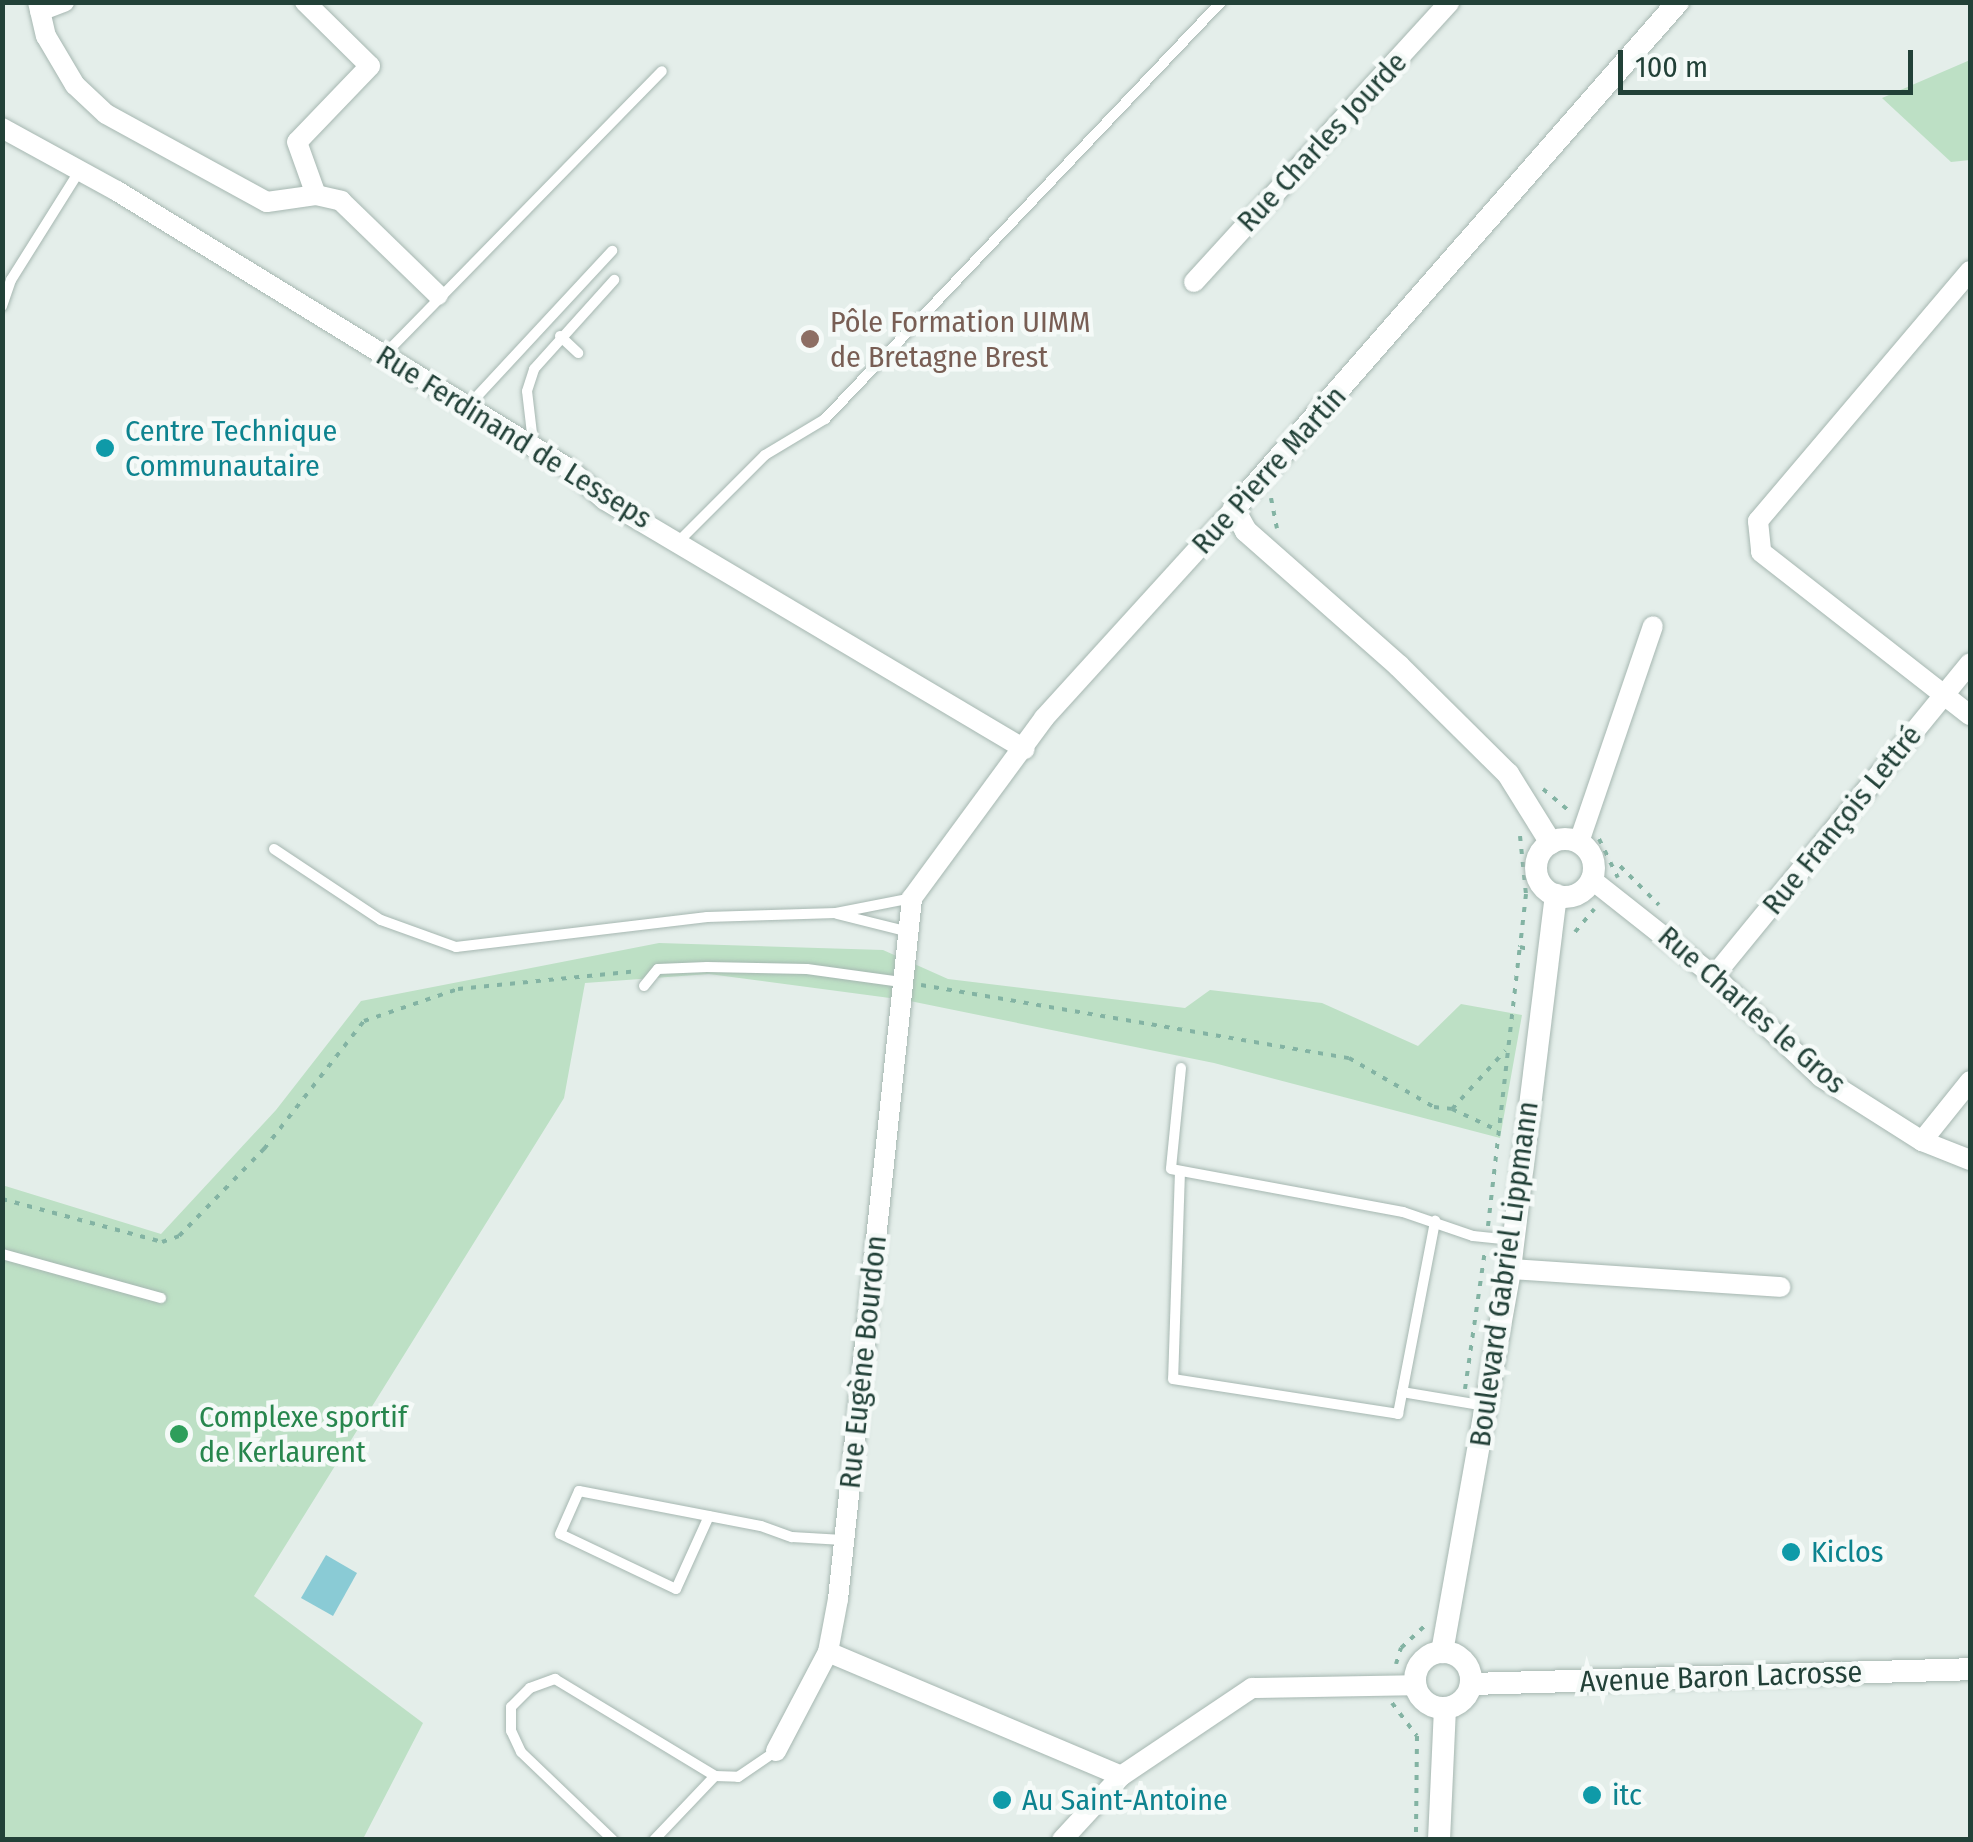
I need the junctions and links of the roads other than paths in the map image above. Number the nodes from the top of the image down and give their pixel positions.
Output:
1 (64, 2) edge
2 (305, 2) edge
3 (1220, 2) edge
4 (1450, 2) edge
5 (1678, 2) edge
6 (39, 6) edge
7 (662, 71) dead end
8 (2, 128) edge
9 (80, 170) junction
10 (316, 195) junction
11 (612, 251) dead end
12 (1970, 271) edge
13 (614, 280) dead end
14 (1194, 282) dead end
15 (438, 294) junction
16 (2, 306) edge
17 (560, 336) junction
18 (578, 352) dead end
19 (384, 355) junction
20 (468, 407) junction
21 (535, 448) junction
22 (1234, 509) junction
23 (680, 540) junction
24 (1654, 626) dead end
25 (1970, 663) edge
26 (1945, 694) junction
27 (1970, 715) edge
28 (1025, 749) junction
29 (1582, 833) junction
30 (1551, 843) junction
31 (274, 849) dead end
32 (1592, 880) junction
33 (1556, 895) junction
34 (912, 898) junction
35 (836, 913) junction
36 (910, 932) junction
37 (1714, 976) junction
38 (901, 982) junction
39 (644, 986) dead end
40 (1181, 1068) dead end
41 (1970, 1080) edge
42 (1922, 1140) junction
43 (1970, 1160) edge
44 (1180, 1170) junction
45 (1435, 1220) junction
46 (1514, 1240) junction
47 (2, 1254) edge
48 (1510, 1269) junction
49 (1780, 1287) dead end
50 (160, 1298) dead end
51 (1402, 1392) junction
52 (1487, 1406) junction
53 (709, 1516) junction
54 (844, 1540) junction
55 (828, 1652) junction
56 (1442, 1652) junction
57 (1970, 1669) edge
58 (1471, 1684) junction
59 (1416, 1686) junction
60 (1445, 1708) junction
61 (776, 1751) joint
62 (715, 1776) junction
63 (1121, 1776) junction
64 (613, 1840) edge
65 (654, 1840) edge
66 (1062, 1840) edge
67 (1439, 1840) edge

1 - 6 street
2 - 10 street
3 - 23 lane
4 - 14 street, Rue Charles Jourde
5 - 22 street, Rue Pierre Martin
6 - 10 street
7 - 15 lane
8 - 9 street, Rue Ferdinand de Lesseps
9 - 16 lane
9 - 19 street, Rue Ferdinand de Lesseps
10 - 15 street
11 - 20 lane
12 - 26 street
13 - 17 lane
15 - 19 lane
17 - 18 lane
17 - 21 lane
19 - 20 street, Rue Ferdinand de Lesseps
20 - 21 street, Rue Ferdinand de Lesseps
21 - 23 street, Rue Ferdinand de Lesseps
22 - 28 street, Rue Pierre Martin
22 - 30 street
23 - 28 street, Rue Ferdinand de Lesseps
24 - 29 street
25 - 26 street, Rue François Lettré
26 - 27 street
26 - 37 street, Rue François Lettré
28 - 34 street, Rue Pierre Martin
29 - 30 street
29 - 32 street
30 - 33 street
31 - 35 lane
32 - 33 street
32 - 37 street, Rue Charles le Gros
33 - 46 street, Boulevard Gabriel Lippmann
34 - 35 lane
34 - 36 street
35 - 36 lane
36 - 38 street, Rue Eugène Bourdon
37 - 42 street, Rue Charles le Gros
38 - 39 lane
38 - 54 street, Rue Eugène Bourdon
40 - 44 lane
41 - 42 street
42 - 43 street, Rue Charles le Gros
44 - 45 lane
44 - 51 lane
45 - 46 lane
45 - 51 lane
46 - 48 street, Boulevard Gabriel Lippmann
47 - 50 lane
48 - 49 street
48 - 52 street, Boulevard Gabriel Lippmann
51 - 52 lane
52 - 56 street, Boulevard Gabriel Lippmann
53 - 53 lane
53 - 54 lane
54 - 55 street, Rue Eugène Bourdon
55 - 61 street, Rue Eugène Bourdon
55 - 63 street
56 - 58 street
56 - 59 street
57 - 58 street, Avenue Baron Lacrosse
58 - 60 street
59 - 60 street
59 - 63 street
60 - 67 street
61 - 62 lane
62 - 64 lane
62 - 65 lane
63 - 66 street

